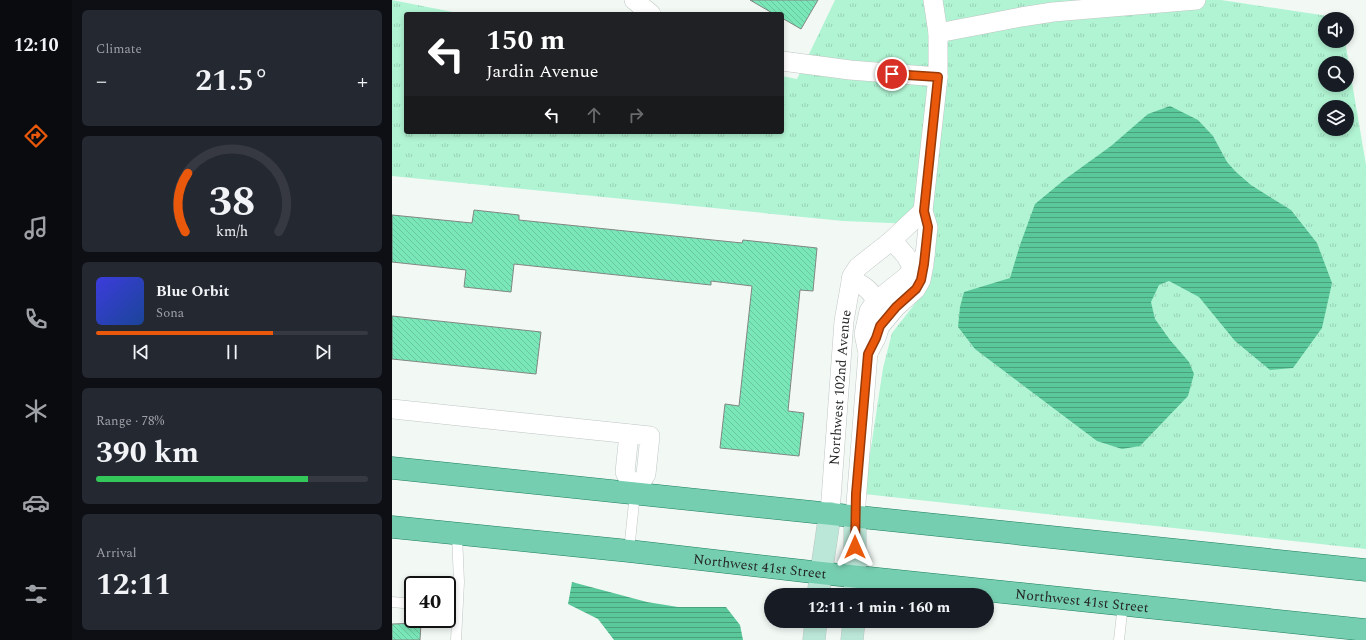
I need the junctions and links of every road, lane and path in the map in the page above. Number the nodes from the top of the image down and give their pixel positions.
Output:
1 (634, 0) edge
2 (933, 0) edge
3 (1196, 0) edge
4 (649, 12) edge
5 (938, 33) junction
6 (784, 61) edge
7 (938, 77) junction
8 (924, 211) junction
9 (892, 240) junction
10 (919, 262) junction
11 (851, 279) junction
12 (876, 301) junction
13 (868, 354) junction
14 (392, 409) edge
15 (629, 434) junction
16 (392, 468) edge
17 (635, 493) junction
18 (830, 513) junction
19 (855, 516) junction
20 (392, 527) edge
21 (456, 534) junction
22 (629, 551) junction
23 (1366, 570) edge
24 (821, 573) junction
25 (855, 586) edge
26 (819, 588) edge
27 (456, 593) edge
28 (392, 602) edge
29 (404, 603) edge
30 (1123, 604) junction
31 (454, 628) edge
32 (815, 628) edge
33 (853, 628) edge
34 (1366, 630) edge
35 (456, 640) edge
36 (814, 640) edge
37 (852, 640) edge
38 (1119, 640) edge

1 - 4 street
2 - 5 street, Northwest 102nd Avenue
3 - 5 street
5 - 7 street, Northwest 102nd Avenue
6 - 7 street
7 - 8 street, Northwest 102nd Avenue
8 - 9 street, Northwest 102nd Avenue
8 - 10 street, Northwest 102nd Avenue
9 - 10 street
9 - 11 street, Northwest 102nd Avenue
10 - 12 street, Northwest 102nd Avenue
10 - 13 street, Northwest 102nd Avenue
11 - 12 street
11 - 18 street, Northwest 102nd Avenue
12 - 13 street, Northwest 102nd Avenue
13 - 19 street, Northwest 102nd Avenue
14 - 15 street
15 - 17 street
15 - 17 street
16 - 17 main road
17 - 18 main road
17 - 22 lane
18 - 19 main road
18 - 24 street, Northwest 102nd Avenue
19 - 23 main road
19 - 25 street, Northwest 102nd Avenue
20 - 21 main road, Northwest 41st Street
21 - 22 main road, Northwest 41st Street
21 - 27 lane
22 - 24 main road, Northwest 41st Street
24 - 25 main road, Northwest 41st Street
24 - 26 street, Northwest 102nd Avenue
25 - 30 main road, Northwest 41st Street
28 - 29 lane
30 - 34 main road, Northwest 41st Street
30 - 38 lane
31 - 35 lane
32 - 36 street
33 - 37 street

